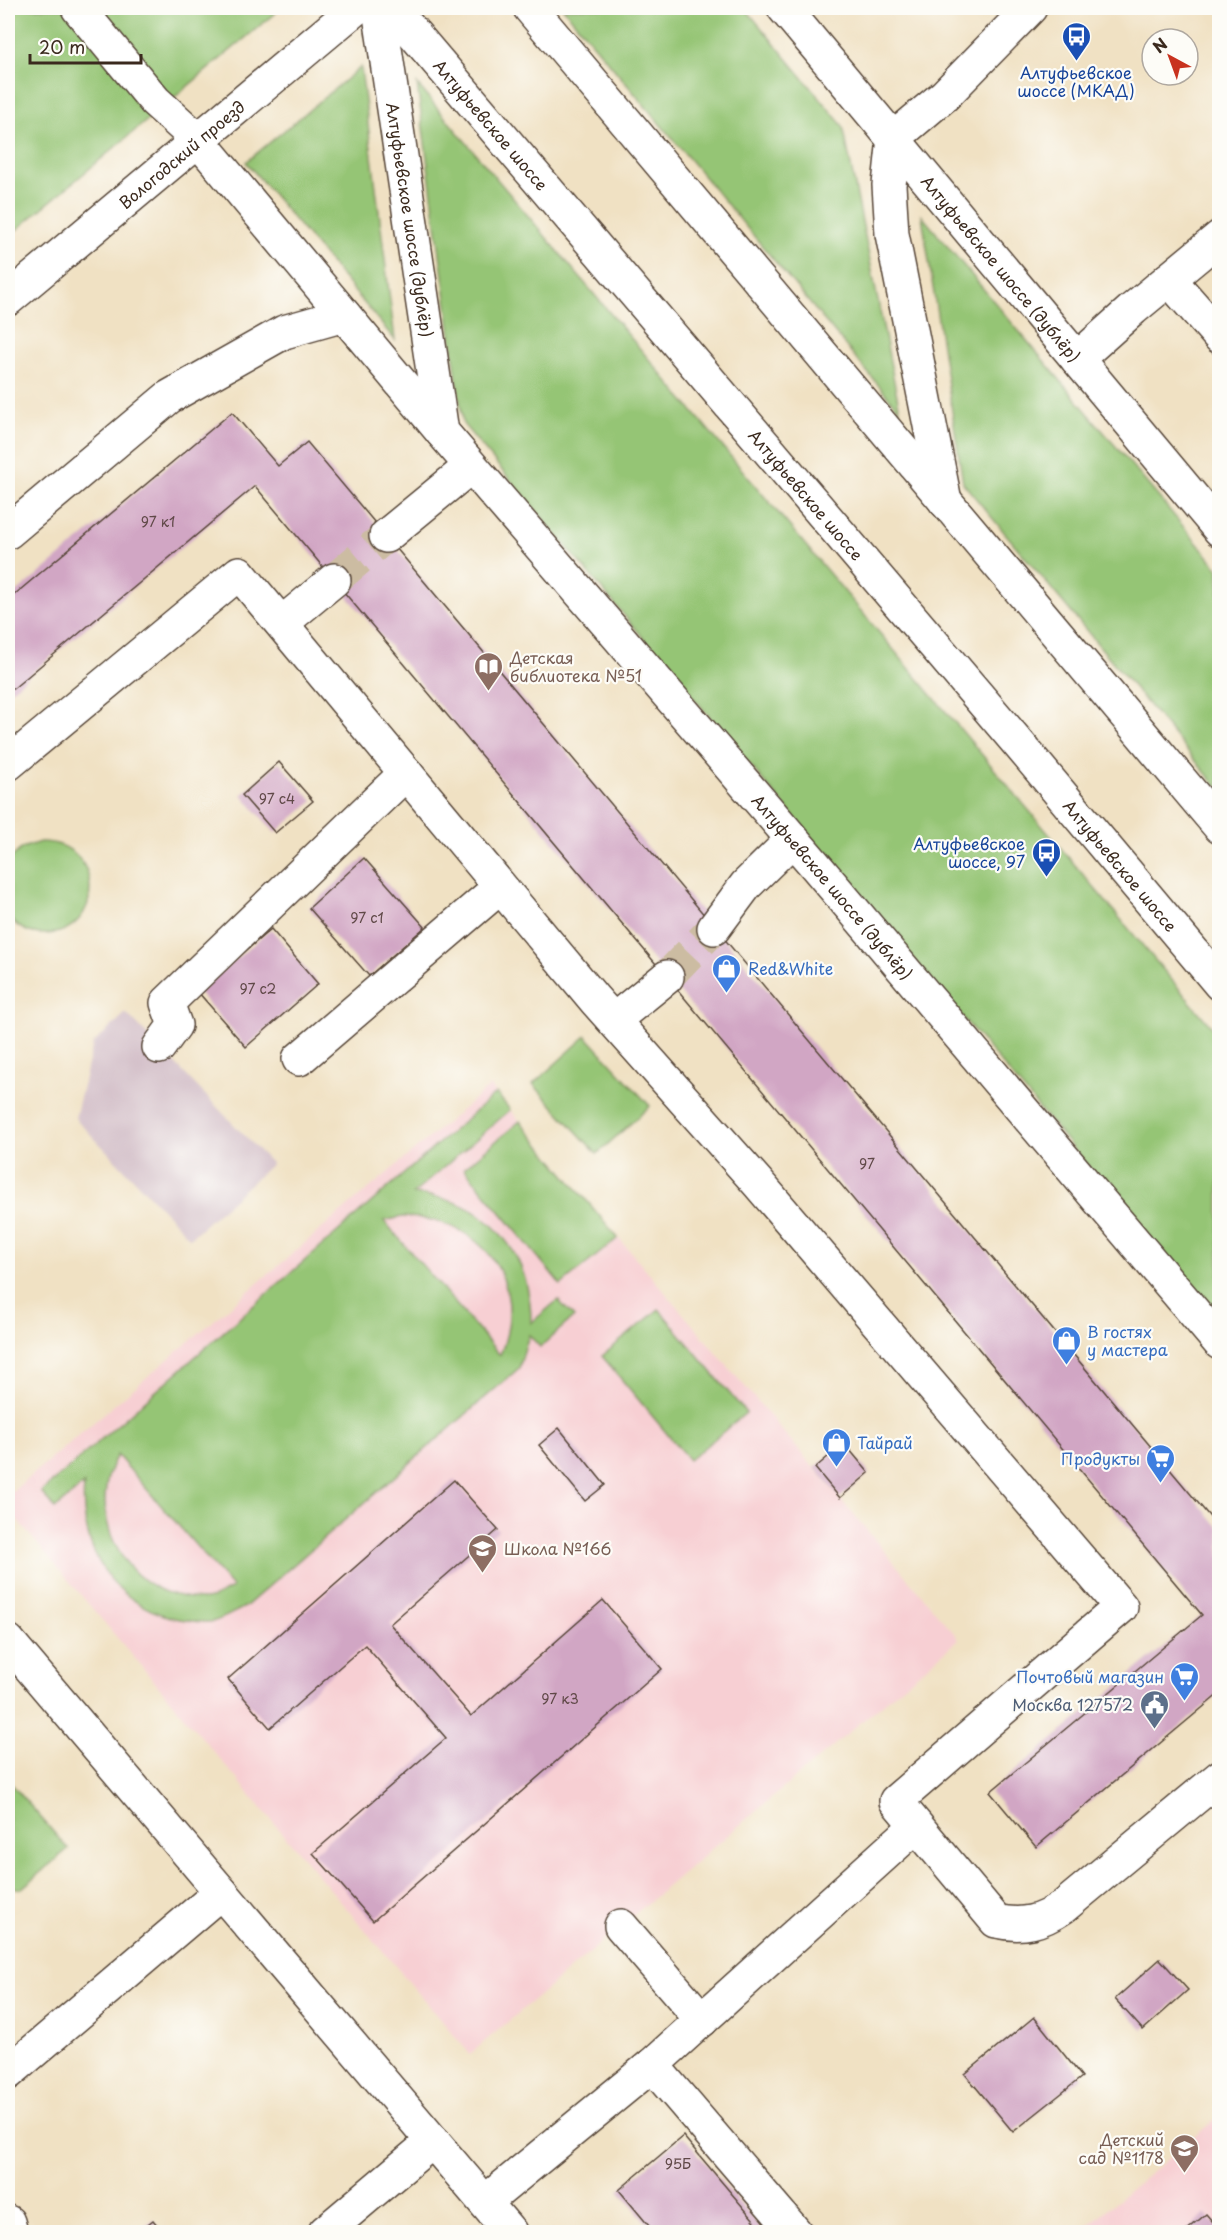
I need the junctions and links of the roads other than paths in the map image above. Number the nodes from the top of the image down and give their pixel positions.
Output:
1 (78, 8) edge
2 (356, 8) edge
3 (379, 8) edge
4 (392, 8) edge
5 (530, 8) edge
6 (784, 8) edge
7 (1030, 8) edge
8 (894, 138) junction
9 (198, 140) junction
10 (1220, 237) edge
11 (1169, 279) junction
12 (8, 299) edge
13 (344, 315) junction
14 (1220, 337) edge
15 (1077, 359) junction
16 (442, 432) junction
17 (470, 467) junction
18 (945, 501) junction
19 (1220, 530) edge
20 (8, 532) edge
21 (386, 536) tunnel mouth
22 (334, 580) tunnel mouth
23 (282, 623) junction
24 (8, 764) edge
25 (406, 773) junction
26 (1220, 827) edge
27 (792, 840) junction
28 (500, 887) junction
29 (714, 928) tunnel mouth
30 (667, 977) tunnel mouth
31 (1220, 984) edge
32 (614, 1020) junction
33 (159, 1047) dead end
34 (299, 1059) dead end
35 (1220, 1343) edge
36 (8, 1641) edge
37 (1220, 1777) edge
38 (916, 1826) junction
39 (221, 1892) junction
40 (621, 1926) dead end
41 (702, 2020) junction
42 (652, 2065) junction
43 (8, 2073) edge
44 (433, 2141) junction
45 (485, 2202) junction
46 (8, 2222) edge
47 (11, 2232) edge
48 (325, 2232) edge
49 (510, 2232) edge
50 (795, 2232) edge

1 - 9 street, Алтуфьевское шоссе (дублёр)
2 - 9 street, Вологодский проезд
3 - 16 street, Алтуфьевское шоссе (дублёр)
4 - 31 street, Алтуфьевское шоссе
5 - 18 street
6 - 8 street, Алтуфьевское шоссе (дублёр)
7 - 8 street
8 - 15 street, Алтуфьевское шоссе (дублёр)
8 - 18 street
9 - 12 street, Вологодский проезд
9 - 13 street, Алтуфьевское шоссе (дублёр)
10 - 11 street
11 - 14 street
11 - 15 street
13 - 16 street, Алтуфьевское шоссе (дублёр)
13 - 20 street
15 - 19 street, Алтуфьевское шоссе (дублёр)
16 - 17 street, Алтуфьевское шоссе (дублёр)
17 - 21 street
17 - 27 street, Алтуфьевское шоссе (дублёр)
18 - 26 street
22 - 23 street
23 - 24 street
23 - 25 street
25 - 28 street
25 - 33 street
27 - 29 street
27 - 35 street, Алтуфьевское шоссе (дублёр)
28 - 32 street
28 - 34 street
30 - 32 street
32 - 38 street
36 - 39 street
37 - 38 street
38 - 41 street
39 - 43 street
39 - 44 street
40 - 41 street
41 - 42 street
42 - 45 street
42 - 50 street
44 - 45 street
44 - 48 street
45 - 49 street
46 - 47 street

